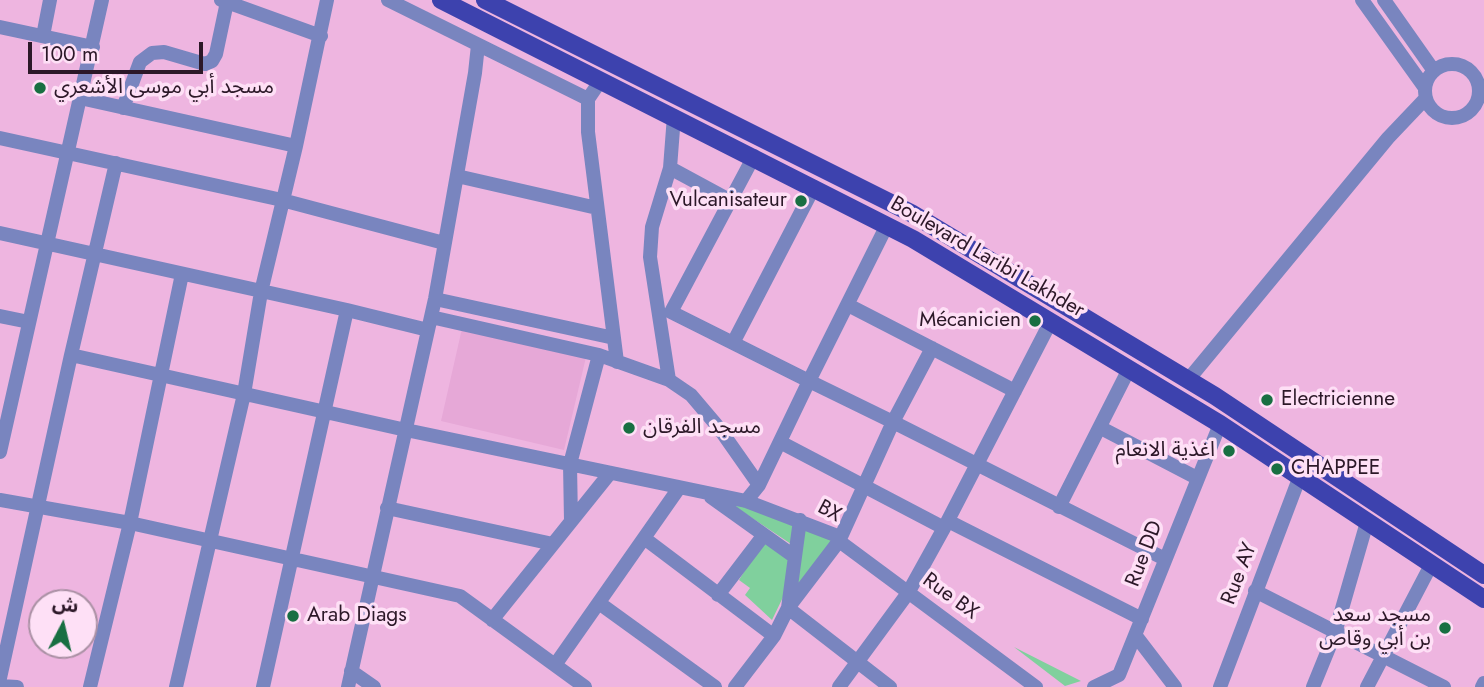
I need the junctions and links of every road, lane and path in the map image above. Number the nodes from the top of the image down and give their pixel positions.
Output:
1 (50, 0) edge
2 (102, 0) edge
3 (327, 0) edge
4 (388, 0) edge
5 (441, 0) edge
6 (485, 0) edge
7 (1362, 0) edge
8 (1384, 0) edge
9 (224, 1) edge
10 (0, 27) edge
11 (43, 36) junction
12 (321, 36) junction
13 (478, 45) junction
14 (93, 47) junction
15 (1434, 71) junction
16 (1480, 77) edge
17 (601, 80) junction
18 (1426, 93) junction
19 (80, 98) junction
20 (589, 99) junction
21 (1481, 99) edge
22 (123, 108) junction
23 (674, 116) junction
24 (0, 138) edge
25 (296, 146) junction
26 (69, 153) junction
27 (754, 156) junction
28 (116, 163) junction
29 (670, 168) junction
30 (457, 176) junction
31 (814, 187) junction
32 (282, 200) junction
33 (732, 201) junction
34 (597, 208) junction
35 (887, 225) junction
36 (0, 233) edge
37 (46, 243) junction
38 (444, 243) junction
39 (95, 255) junction
40 (182, 274) junction
41 (261, 292) junction
42 (435, 299) junction
43 (848, 305) junction
44 (346, 310) junction
45 (0, 316) edge
46 (1051, 321) junction
47 (29, 322) junction
48 (430, 324) junction
49 (614, 338) junction
50 (733, 344) junction
51 (932, 348) junction
52 (71, 355) junction
53 (599, 355) junction
54 (617, 362) junction
55 (1129, 369) junction
56 (162, 376) junction
57 (669, 380) junction
58 (1188, 380) junction
59 (809, 381) junction
60 (1015, 391) junction
61 (244, 394) junction
62 (1229, 406) junction
63 (5, 410) edge
64 (325, 411) junction
65 (893, 422) junction
66 (1220, 424) junction
67 (1101, 428) junction
68 (406, 430) junction
69 (780, 442) junction
70 (0, 453) edge
71 (570, 464) junction
72 (977, 465) junction
73 (610, 473) junction
74 (1300, 476) junction
75 (1198, 478) junction
76 (865, 484) junction
77 (759, 485) junction
78 (679, 488) junction
79 (705, 492) junction
80 (0, 500) edge
81 (746, 501) junction
82 (1059, 507) junction
83 (37, 508) junction
84 (387, 508) junction
85 (800, 520) junction
86 (571, 521) junction
87 (1367, 522) junction
88 (130, 523) junction
89 (946, 525) junction
90 (763, 536) junction
91 (644, 538) junction
92 (211, 541) junction
93 (839, 541) junction
94 (553, 544) junction
95 (795, 557) junction
96 (291, 559) junction
97 (1165, 559) junction
98 (1431, 565) junction
99 (1484, 575) edge
100 (372, 578) junction
101 (1255, 592) junction
102 (908, 593) junction
103 (718, 595) junction
104 (1484, 599) edge
105 (599, 603) junction
106 (788, 608) junction
107 (1142, 619) junction
108 (492, 620) junction
109 (1335, 633) junction
110 (774, 636) junction
111 (1136, 636) junction
112 (1383, 655) junction
113 (857, 662) junction
114 (555, 665) junction
115 (351, 671) junction
116 (0, 678) edge
117 (1116, 681) edge
118 (0, 685) edge
119 (17, 687) edge
120 (90, 687) edge
121 (176, 687) edge
122 (262, 687) edge
123 (348, 687) edge
124 (374, 687) edge
125 (585, 687) edge
126 (715, 687) edge
127 (735, 687) edge
128 (839, 687) edge
129 (890, 687) edge
130 (1036, 687) edge
131 (1094, 687) edge
132 (1175, 687) edge
133 (1220, 687) edge
134 (1312, 687) edge
135 (1367, 687) edge
136 (1444, 687) edge

1 - 11 street
2 - 14 street
3 - 12 street
4 - 13 street
5 - 17 main road, Boulevard Laribi Lakhder
6 - 58 main road, Boulevard Laribi Lakhder
7 - 18 street
8 - 15 street
9 - 12 street
9 - 22 street
10 - 11 street
11 - 14 street
12 - 25 street
13 - 20 street
13 - 30 street
14 - 19 street
15 - 16 street
15 - 18 street
16 - 21 street
17 - 20 street
17 - 23 main road, Boulevard Laribi Lakhder
18 - 21 street
18 - 58 street
19 - 22 street
19 - 26 street
20 - 34 street
22 - 25 street
23 - 27 main road, Boulevard Laribi Lakhder
23 - 29 street
24 - 26 street
25 - 32 street
26 - 28 street
26 - 37 street
27 - 31 main road, Boulevard Laribi Lakhder
27 - 33 street
28 - 32 street
28 - 39 street
29 - 33 street
29 - 57 street
30 - 34 street
30 - 38 street
31 - 35 main road, Boulevard Laribi Lakhder
31 - 50 street
32 - 38 street
32 - 41 street
33 - 50 street
34 - 49 street
35 - 43 street
35 - 46 main road, Boulevard Laribi Lakhder
36 - 37 street
37 - 39 street
37 - 47 street
38 - 42 street
39 - 40 street
39 - 52 street
40 - 41 street
40 - 56 street
41 - 44 street
41 - 61 street
42 - 48 street
42 - 49 street
43 - 51 street
43 - 59 street
44 - 48 street
44 - 64 street
45 - 47 street
46 - 55 main road, Boulevard Laribi Lakhder
46 - 60 street
47 - 63 street
48 - 53 street
48 - 68 street
49 - 54 street
50 - 59 street
51 - 60 street
51 - 65 street
52 - 56 street, BX
52 - 83 street
53 - 54 street
53 - 71 street
54 - 57 street
55 - 66 main road, Boulevard Laribi Lakhder
55 - 67 street
56 - 61 street, BX
56 - 88 street
57 - 77 street
58 - 62 main road, Boulevard Laribi Lakhder
59 - 65 street
59 - 69 street
60 - 72 street
61 - 64 street, BX
61 - 92 street
62 - 66 main road
62 - 99 main road, Boulevard Laribi Lakhder
63 - 70 street
64 - 68 street, BX
64 - 96 street
65 - 72 street
65 - 76 street
66 - 74 main road, Boulevard Laribi Lakhder
66 - 75 street, Rue DD
67 - 75 street
67 - 82 street
68 - 71 street, BX
68 - 84 street
69 - 76 street
69 - 77 street
71 - 73 street, BX
71 - 86 street
72 - 82 street
72 - 89 street
73 - 78 street, BX
73 - 86 street
74 - 87 main road, Boulevard Laribi Lakhder
74 - 101 street, Rue AY
75 - 97 street, Rue DD
76 - 89 street
76 - 93 street
77 - 81 street
78 - 79 street, BX
78 - 91 street
79 - 81 street, BX
79 - 90 street
80 - 83 street
81 - 85 street, BX
82 - 97 street
83 - 88 street
83 - 116 street
84 - 94 street
84 - 100 street
85 - 93 street, BX
85 - 95 street
86 - 94 street
87 - 98 main road, Boulevard Laribi Lakhder
87 - 109 street
88 - 92 street
88 - 120 street
89 - 102 street
89 - 107 street
90 - 95 street
90 - 103 street
91 - 103 street
91 - 105 street
92 - 96 street
92 - 121 street
93 - 102 street, Rue BX
93 - 106 street
94 - 108 street
95 - 106 street
96 - 100 street
96 - 122 street
97 - 107 street, Rue DD
98 - 104 main road, Boulevard Laribi Lakhder
98 - 112 street
100 - 108 street
100 - 115 street
101 - 109 street
101 - 133 street, Rue AY
102 - 113 street
102 - 130 street, Rue BX
103 - 110 street
105 - 114 street
105 - 126 street
106 - 110 street
106 - 113 street
107 - 111 street, Rue DD
108 - 114 street
109 - 112 street
109 - 134 street
110 - 127 street
111 - 117 street, Rue DD
111 - 132 street
112 - 135 street
112 - 136 street
113 - 128 street
113 - 129 street
114 - 125 street
115 - 123 street
115 - 124 street
117 - 131 street, Rue DD
118 - 119 street

